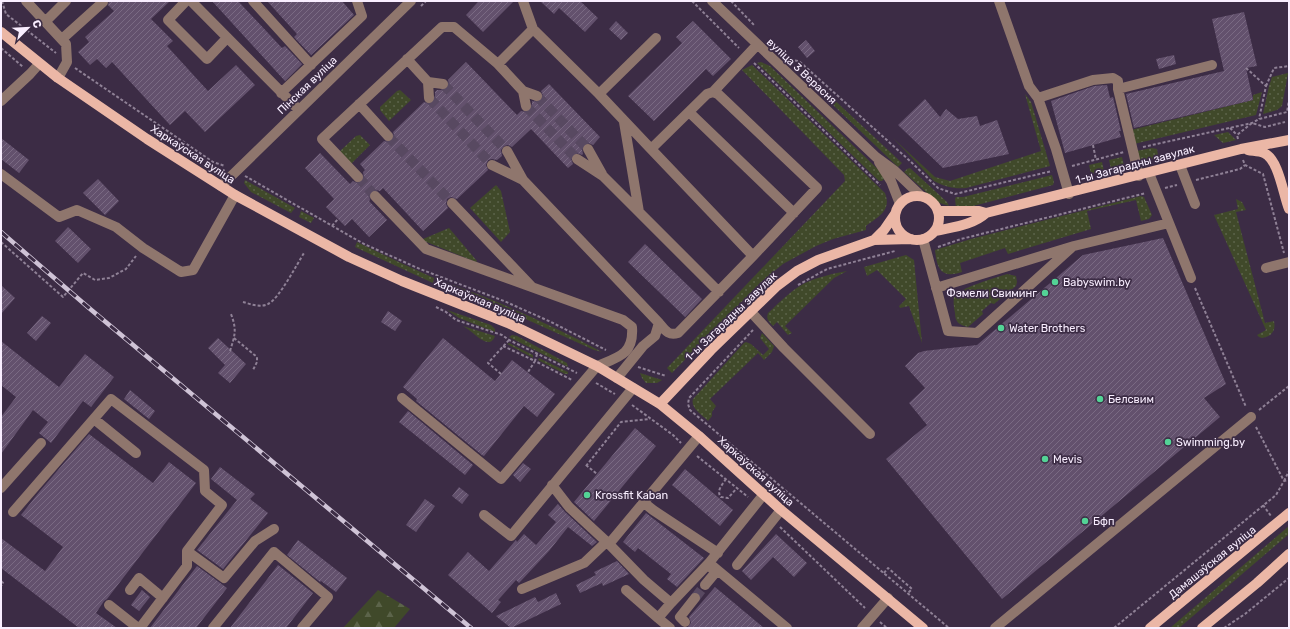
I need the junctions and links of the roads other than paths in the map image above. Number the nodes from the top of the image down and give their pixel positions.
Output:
1 (26, 1) edge
2 (66, 1) edge
3 (186, 1) edge
4 (191, 1) edge
5 (253, 1) edge
6 (357, 1) edge
7 (411, 1) edge
8 (523, 1) edge
9 (712, 1) edge
10 (1000, 1) edge
11 (103, 2) edge
12 (45, 22) junction
13 (533, 29) junction
14 (1, 32) edge
15 (228, 38) junction
16 (656, 38) dead end
17 (62, 39) junction
18 (757, 45) junction
19 (407, 59) junction
20 (39, 64) junction
21 (498, 64) junction
22 (311, 65) junction
23 (1212, 65) dead end
24 (58, 78) junction
25 (428, 82) junction
26 (443, 84) tunnel mouth
27 (1118, 89) junction
28 (523, 91) junction
29 (713, 92) junction
30 (281, 93) junction
31 (599, 94) junction
32 (537, 96) tunnel mouth
33 (429, 98) tunnel mouth
34 (1038, 98) junction
35 (1, 101) edge
36 (359, 104) junction
37 (526, 106) tunnel mouth
38 (299, 110) junction
39 (689, 112) junction
40 (624, 122) junction
41 (388, 136) tunnel mouth
42 (1289, 140) edge
43 (588, 149) tunnel mouth
44 (1241, 149) junction
45 (651, 150) junction
46 (507, 151) tunnel mouth
47 (876, 157) junction
48 (577, 159) tunnel mouth
49 (492, 165) tunnel mouth
50 (1180, 165) junction
51 (1149, 173) junction
52 (1, 174) edge
53 (603, 176) junction
54 (1139, 176) junction
55 (358, 177) tunnel mouth
56 (523, 180) junction
57 (221, 186) junction
58 (1069, 194) junction
59 (235, 195) junction
60 (920, 195) junction
61 (375, 196) tunnel mouth
62 (452, 203) tunnel mouth
63 (900, 204) junction
64 (1195, 204) dead end
65 (1289, 209) edge
66 (939, 211) junction
67 (639, 212) junction
68 (794, 213) junction
69 (895, 214) junction
70 (986, 214) junction
71 (1169, 223) junction
72 (936, 231) junction
73 (911, 239) junction
74 (874, 240) junction
75 (923, 240) junction
76 (1074, 246) junction
77 (753, 256) junction
78 (1288, 262) edge
79 (1266, 268) dead end
80 (1191, 278) road end
81 (533, 288) junction
82 (936, 288) junction
83 (719, 292) junction
84 (751, 312) junction
85 (659, 323) junction
86 (597, 366) junction
87 (617, 378) junction
88 (633, 388) junction
89 (402, 398) dead end
90 (660, 404) junction
91 (1250, 417) road end
92 (94, 419) junction
93 (870, 434) dead end
94 (699, 436) junction
95 (41, 443) dead end
96 (136, 453) dead end
97 (552, 486) junction
98 (1, 488) edge
99 (764, 494) junction
100 (643, 502) junction
101 (781, 510) junction
102 (13, 512) dead end
103 (1289, 513) edge
104 (484, 515) dead end
105 (274, 529) dead end
106 (610, 544) junction
107 (187, 551) junction
108 (718, 553) junction
109 (1289, 554) edge
110 (710, 563) junction
111 (737, 565) dead end
112 (705, 585) tunnel mouth
113 (522, 589) dead end
114 (130, 590) dead end
115 (626, 590) dead end
116 (163, 598) junction
117 (695, 598) tunnel mouth
118 (888, 598) junction
119 (671, 604) junction
120 (109, 605) dead end
121 (658, 618) junction
122 (685, 622) dead end
123 (139, 628) edge
124 (213, 628) edge
125 (302, 628) edge
126 (670, 628) edge
127 (787, 628) edge
128 (862, 628) edge
129 (923, 628) edge
130 (995, 628) edge
131 (1150, 628) edge
132 (1202, 628) edge

1 - 12 street
2 - 12 street
3 - 15 street
4 - 15 street
5 - 22 street
6 - 22 street
7 - 38 street, Пінская вуліца
8 - 13 street
9 - 18 street, вуліца 3 Верасня
10 - 34 street
11 - 17 street
12 - 17 street
13 - 21 street
13 - 31 street
14 - 20 main road, Харкаўская вуліца
15 - 30 street
16 - 31 street
17 - 24 street
18 - 29 street
18 - 47 street, вуліца 3 Верасня
19 - 21 street
19 - 25 street
19 - 36 street
20 - 24 main road, Харкаўская вуліца
20 - 35 street
21 - 28 street
22 - 30 street
23 - 27 street
24 - 57 main road, Харкаўская вуліца
25 - 26 street
25 - 33 street
27 - 34 street
27 - 54 street
28 - 32 street
28 - 37 street
29 - 39 street
29 - 68 street
30 - 38 street
31 - 40 street
34 - 58 street
36 - 41 street
36 - 55 street
38 - 57 street, Пінская вуліца
39 - 45 street
39 - 68 street
40 - 45 street
40 - 67 street
42 - 44 main road, 1-ы Загарадны завулак
43 - 53 street
44 - 50 main road, 1-ы Загарадны завулак
44 - 65 main road
45 - 77 street
46 - 56 street
47 - 60 street, вуліца 3 Верасня
47 - 63 street, вуліца 3 Верасня
48 - 53 street
49 - 56 street
50 - 51 main road, 1-ы Загарадны завулак
50 - 64 street
51 - 54 main road, 1-ы Загарадны завулак
51 - 71 street
52 - 59 street
53 - 67 street
54 - 58 main road, 1-ы Загарадны завулак
56 - 85 street
57 - 59 main road, Харкаўская вуліца
58 - 70 main road, 1-ы Загарадны завулак
59 - 86 main road, Харкаўская вуліца
60 - 63 main road
60 - 66 main road
61 - 81 street
62 - 81 street
63 - 69 main road
66 - 70 main road, 1-ы Загарадны завулак
66 - 72 main road
67 - 83 street
68 - 77 street
69 - 73 main road
69 - 74 main road, 1-ы Загарадны завулак
70 - 72 main road, 1-ы Загарадны завулак
71 - 76 street
71 - 80 street
72 - 75 main road
73 - 74 main road, 1-ы Загарадны завулак
73 - 75 main road
74 - 84 main road, 1-ы Загарадны завулак
75 - 82 street
76 - 82 street
76 - 82 street
77 - 83 street
78 - 79 street
81 - 86 street
83 - 85 street
84 - 90 main road, 1-ы Загарадны завулак
84 - 93 street
85 - 87 street
86 - 87 main road, Харкаўская вуліца
86 - 89 street
87 - 88 main road, Харкаўская вуліца
88 - 90 main road, Харкаўская вуліца
88 - 97 street
90 - 94 main road, Харкаўская вуліца
91 - 130 street
92 - 96 street
92 - 102 street
92 - 107 street
94 - 99 main road, Харкаўская вуліца
94 - 100 street
95 - 98 street
97 - 104 street
97 - 106 street
99 - 101 main road, Харкаўская вуліца
99 - 108 street
100 - 106 street
100 - 108 street
101 - 111 street
101 - 118 main road, Харкаўская вуліца
103 - 131 main road, Дамашэўская вуліца
105 - 107 street
106 - 113 street
106 - 119 street
107 - 116 street
108 - 110 street
109 - 132 main road
110 - 112 street
110 - 119 street
110 - 127 street
114 - 116 street
115 - 121 street
116 - 123 street
117 - 122 street
118 - 128 street
118 - 129 main road, Харкаўская вуліца
119 - 121 street
120 - 123 street
121 - 126 street
124 - 125 street

